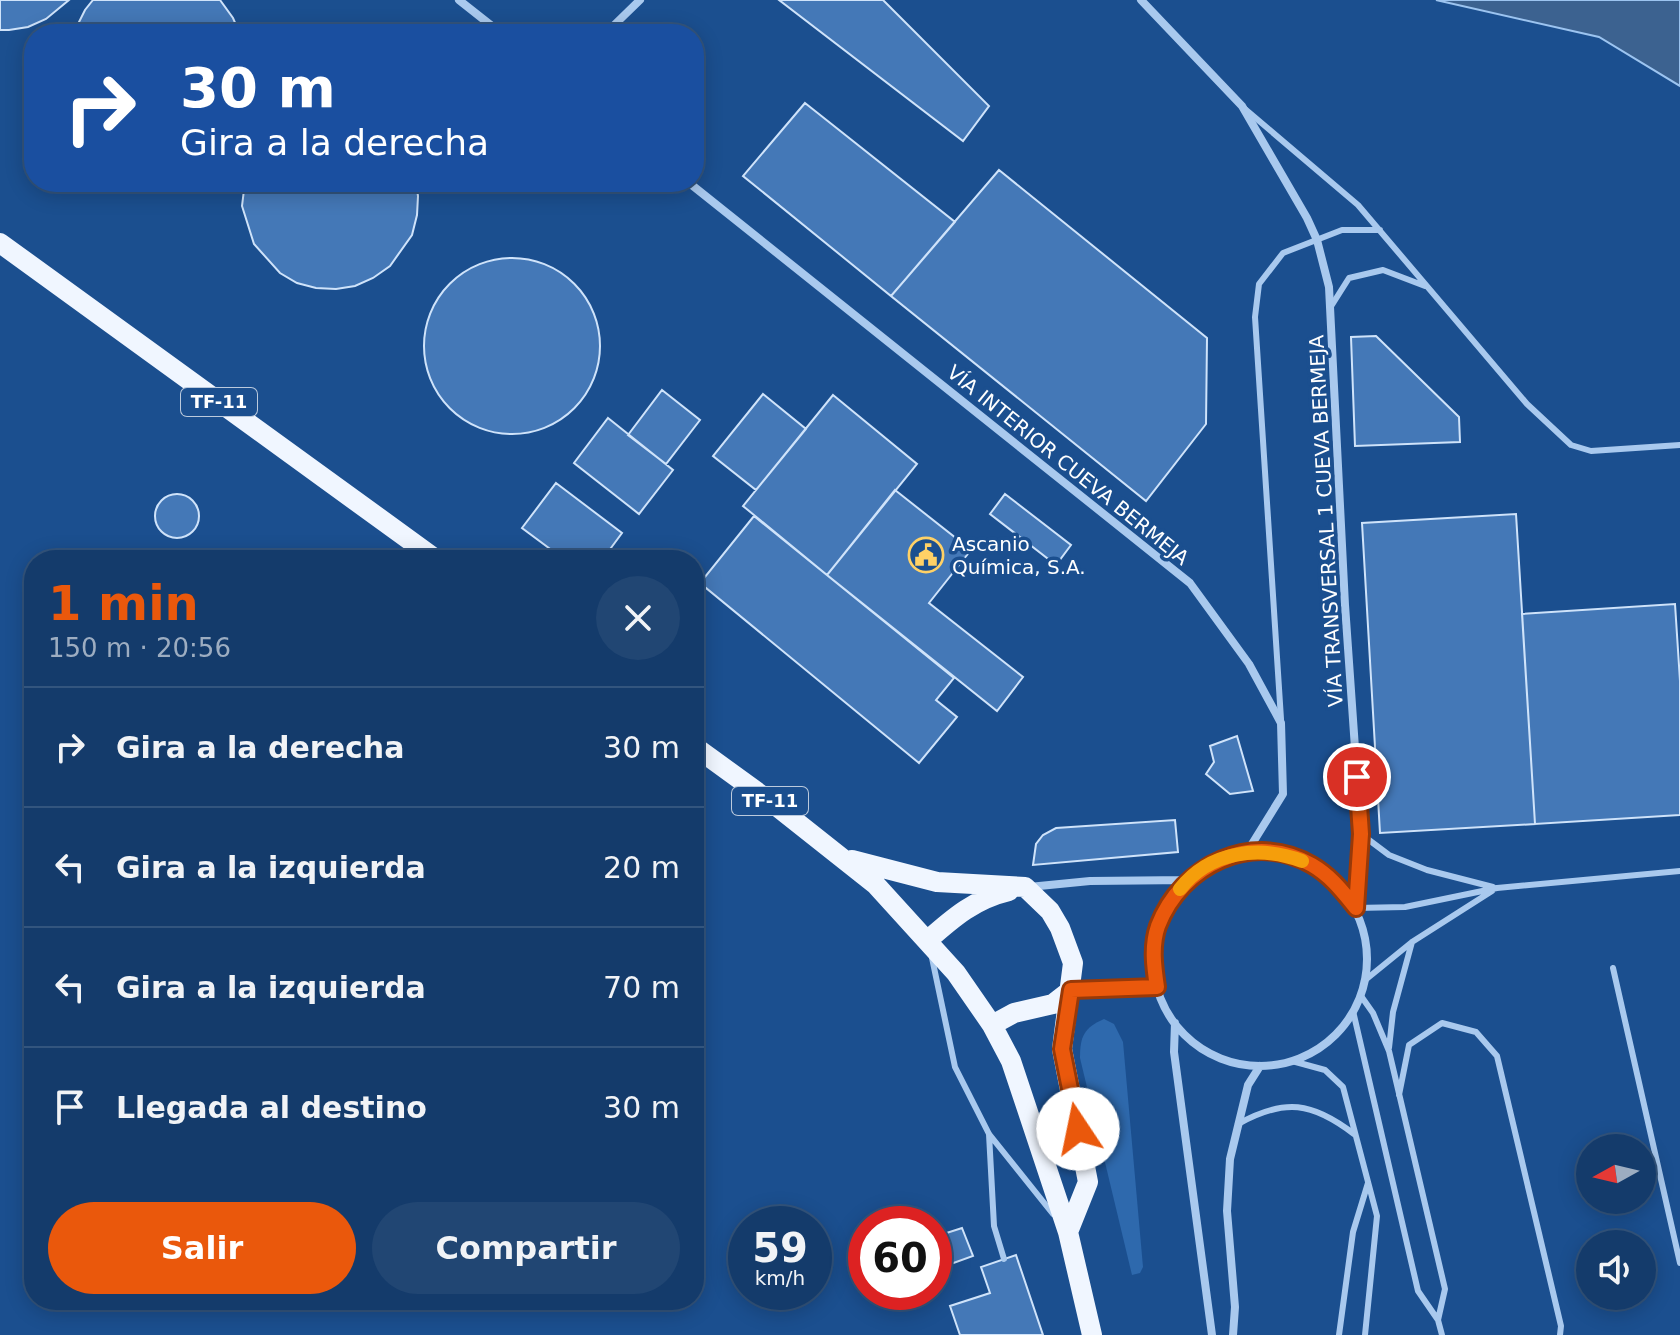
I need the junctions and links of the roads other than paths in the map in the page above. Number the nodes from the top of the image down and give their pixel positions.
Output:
1 (459, 0) edge
2 (640, 0) edge
3 (1141, 0) edge
4 (489, 24) edge
5 (615, 24) edge
6 (1242, 106) junction
7 (701, 192) edge
8 (1380, 230) junction
9 (1317, 240) junction
10 (0, 243) edge
11 (1428, 288) junction
12 (1330, 308) junction
13 (1680, 445) edge
14 (423, 550) edge
15 (1281, 723) junction
16 (704, 753) edge
17 (1361, 834) junction
18 (1247, 852) junction
19 (845, 859) junction
20 (1680, 871) edge
21 (1187, 880) junction
22 (1025, 887) junction
23 (1497, 888) junction
24 (1356, 908) junction
25 (928, 940) junction
26 (1412, 942) junction
27 (1613, 968) dead end
28 (1364, 981) junction
29 (1157, 987) junction
30 (1071, 990) junction
31 (1361, 996) junction
32 (1353, 1011) junction
33 (1175, 1023) junction
34 (992, 1025) junction
35 (1389, 1051) junction
36 (1292, 1061) junction
37 (1260, 1066) junction
38 (1399, 1095) junction
39 (1238, 1124) junction
40 (989, 1134) junction
41 (1355, 1135) junction
42 (1368, 1183) junction
43 (1068, 1232) junction
44 (1004, 1259) dead end
45 (1680, 1263) edge
46 (1438, 1320) junction
47 (1092, 1335) edge
48 (1212, 1335) edge
49 (1233, 1335) edge
50 (1339, 1335) edge
51 (1365, 1335) edge
52 (1442, 1335) edge
53 (1560, 1335) edge

1 - 4 street
2 - 5 street
3 - 6 street, VÍA TRANSVERSAL 1 CUEVA BERMEJA
6 - 8 lane
6 - 9 street, VÍA TRANSVERSAL 1 CUEVA BERMEJA
7 - 15 street, VÍA INTERIOR CUEVA BERMEJA
8 - 9 lane
8 - 11 lane
9 - 12 street, VÍA TRANSVERSAL 1 CUEVA BERMEJA
9 - 15 lane
10 - 14 main road, TF-11
11 - 12 lane
11 - 13 lane
12 - 17 street, VÍA TRANSVERSAL 1 CUEVA BERMEJA
15 - 18 street, VÍA INTERIOR CUEVA BERMEJA
16 - 19 main road, TF-11
17 - 23 lane
17 - 24 street, VÍA TRANSVERSAL 1 CUEVA BERMEJA
18 - 21 street
18 - 24 street
19 - 22 main road
19 - 25 main road, TF-11
20 - 23 lane
21 - 22 street
21 - 29 street
22 - 25 main road
22 - 30 main road
23 - 24 lane
23 - 26 lane
24 - 28 street
25 - 34 main road, TF-11
25 - 40 lane
26 - 28 lane
26 - 35 lane
27 - 45 lane
28 - 31 street
29 - 30 street
29 - 33 street
30 - 34 main road
30 - 43 main road
31 - 32 street
31 - 35 lane
32 - 36 street
32 - 46 lane
33 - 37 street
33 - 48 street
34 - 43 main road, TF-11
35 - 38 lane
36 - 37 street
36 - 41 lane
37 - 39 street
38 - 46 lane
38 - 53 lane
39 - 41 lane
39 - 49 street
40 - 43 lane
40 - 44 lane
41 - 42 lane
42 - 50 lane
42 - 51 lane
43 - 47 main road, TF-11
46 - 52 lane

